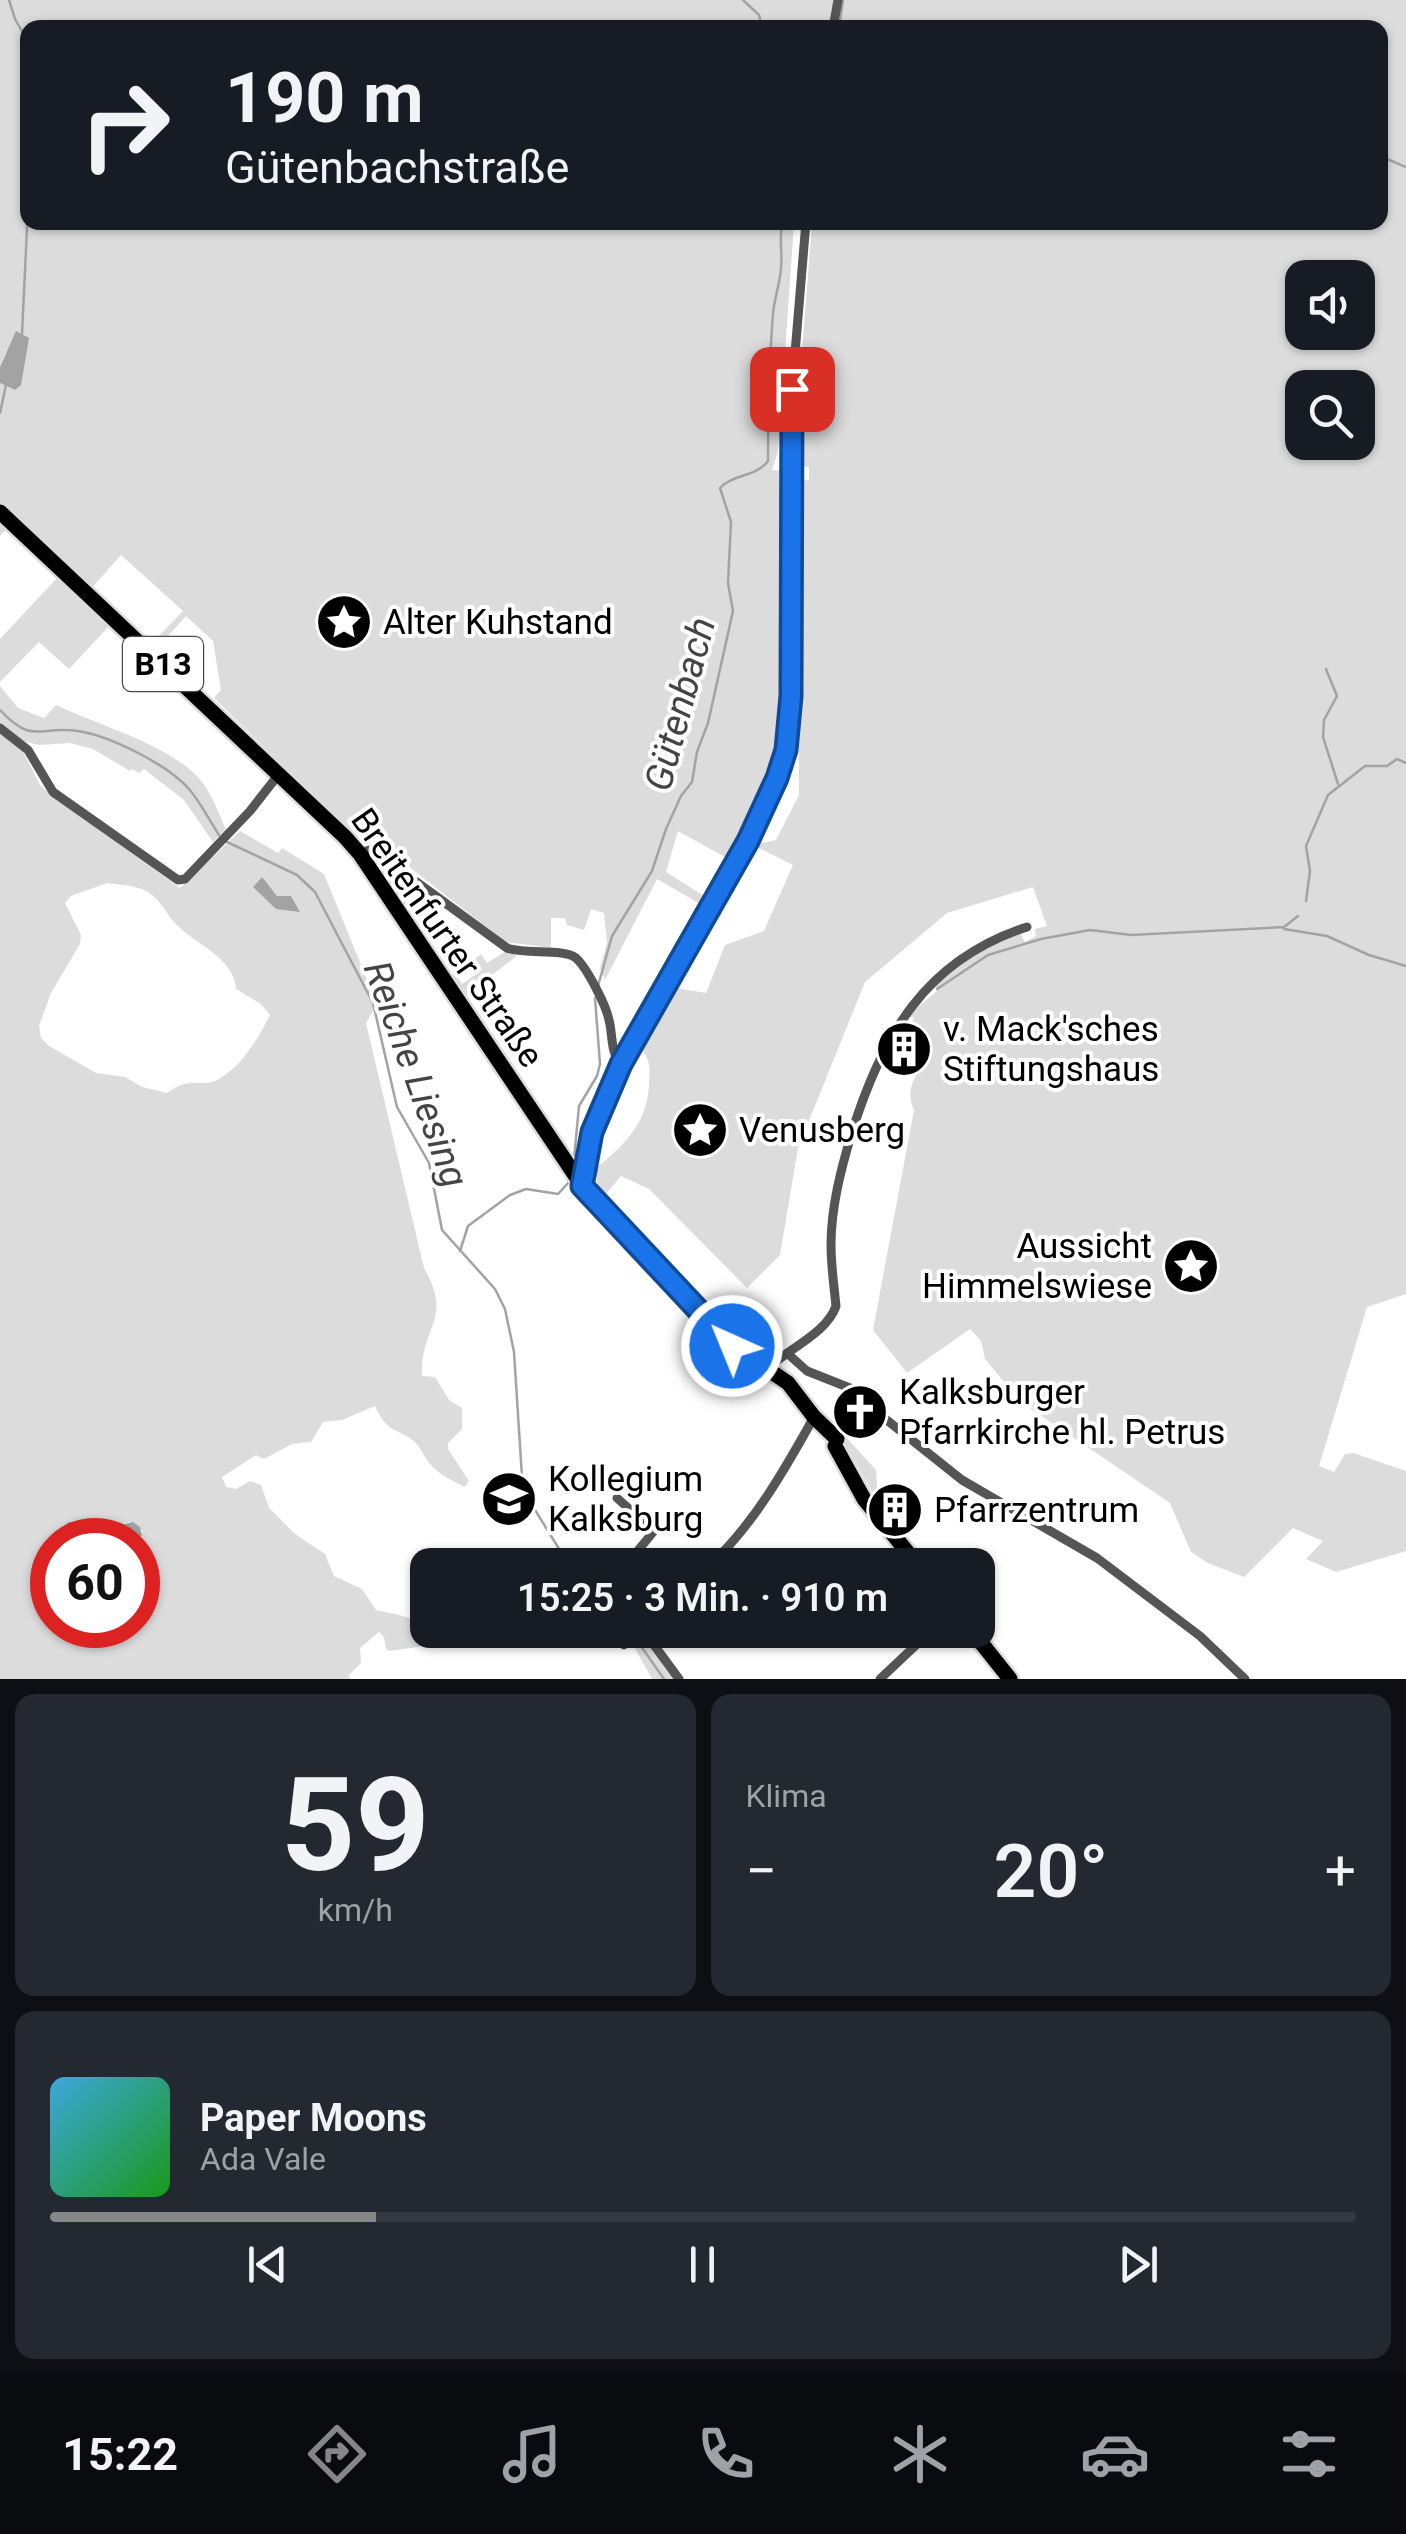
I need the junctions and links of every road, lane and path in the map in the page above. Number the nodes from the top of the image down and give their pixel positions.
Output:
1 (805, 230) edge
2 (0, 512) edge
3 (0, 728) edge
4 (279, 774) junction
5 (360, 854) junction
6 (1026, 928) dead end
7 (621, 1064) junction
8 (580, 1183) junction
9 (787, 1353) junction
10 (768, 1369) junction
11 (818, 1422) junction
12 (618, 1498) dead end
13 (640, 1548) edge
14 (724, 1548) edge
15 (905, 1548) edge
16 (648, 1648) edge
17 (913, 1648) edge
18 (985, 1648) edge
19 (679, 1679) edge
20 (880, 1679) edge
21 (1010, 1679) edge
22 (1244, 1679) edge

1 - 7 street
2 - 4 main road, Breitenfurter Straße / B13
3 - 4 street
4 - 5 main road, Breitenfurter Straße / B13
5 - 7 street
5 - 8 main road, Breitenfurter Straße / B13
6 - 9 street
7 - 8 street
8 - 10 main road, B13
9 - 10 street
9 - 22 street
10 - 11 main road, B13
11 - 14 street
11 - 15 main road, B13
12 - 13 street
16 - 19 street
17 - 20 street
18 - 21 main road

